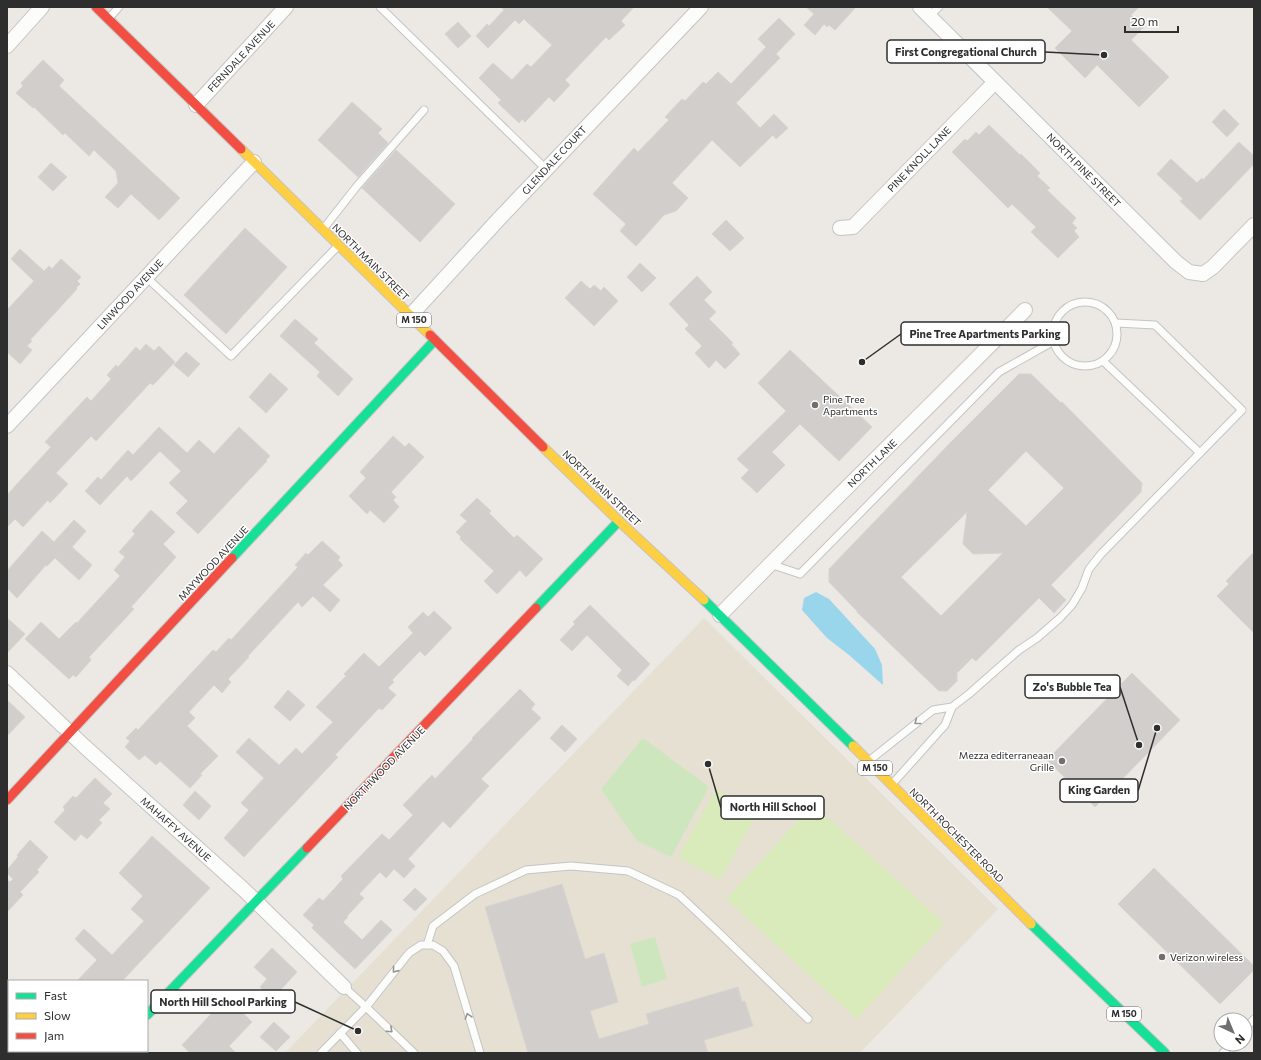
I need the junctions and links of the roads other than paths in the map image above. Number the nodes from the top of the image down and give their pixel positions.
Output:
1 (42, 7) edge
2 (96, 7) edge
3 (119, 7) edge
4 (286, 7) edge
5 (380, 7) edge
6 (701, 7) edge
7 (929, 10) edge
8 (109, 19) junction
9 (7, 46) edge
10 (995, 82) junction
11 (196, 105) junction
12 (424, 110) dead end
13 (254, 162) junction
14 (546, 169) junction
15 (1254, 225) edge
16 (840, 228) dead end
17 (323, 230) junction
18 (339, 246) junction
19 (146, 278) junction
20 (1025, 310) dead end
21 (410, 316) junction
22 (1116, 323) junction
23 (435, 340) junction
24 (1054, 341) junction
25 (1102, 361) junction
26 (7, 426) edge
27 (1200, 453) junction
28 (619, 521) junction
29 (770, 564) junction
30 (720, 615) junction
31 (735, 630) joint
32 (7, 673) edge
33 (952, 707) junction
34 (70, 733) junction
35 (868, 762) junction
36 (892, 784) junction
37 (7, 800) edge
38 (256, 901) junction
39 (427, 945) junction
40 (344, 987) joint
41 (366, 1007) junction
42 (148, 1014) edge
43 (808, 1019) dead end
44 (340, 1033) junction
45 (321, 1053) edge
46 (357, 1053) edge
47 (414, 1053) edge
48 (480, 1053) edge
49 (1164, 1053) edge

1 - 9 street
2 - 8 main road, NORTH MAIN STREET / M 150
3 - 8 lane
4 - 11 street, FERNDALE AVENUE
5 - 14 lane
6 - 14 street, GLENDALE COURT
7 - 10 street, NORTH PINE STREET
8 - 11 main road, NORTH MAIN STREET / M 150
10 - 15 street, NORTH PINE STREET
10 - 16 street, PINE KNOLL LANE
11 - 13 main road, NORTH MAIN STREET / M 150
12 - 17 lane
13 - 17 main road, NORTH MAIN STREET / M 150
13 - 19 street, LINWOOD AVENUE
14 - 21 street, GLENDALE COURT
17 - 18 main road, NORTH MAIN STREET / M 150
18 - 19 lane
18 - 21 main road, NORTH MAIN STREET / M 150
19 - 26 street, LINWOOD AVENUE
20 - 29 street, NORTH LANE
21 - 23 main road, NORTH MAIN STREET / M 150
22 - 24 lane
22 - 25 lane
22 - 27 lane
23 - 28 main road, NORTH MAIN STREET / M 150
23 - 34 main road, MAYWOOD AVENUE
24 - 25 lane
24 - 29 lane
25 - 27 lane
27 - 33 lane
28 - 30 main road, NORTH MAIN STREET / M 150
28 - 38 main road, NORTHWOOD AVENUE
29 - 30 street, NORTH LANE
30 - 31 main road, NORTH MAIN STREET / M 150
31 - 35 main road, NORTH ROCHESTER ROAD / M 150
32 - 34 street, MAHAFFY AVENUE
33 -> 35 lane
33 - 36 lane
34 - 37 main road, MAYWOOD AVENUE
34 - 38 street, MAHAFFY AVENUE
35 - 36 main road, NORTH ROCHESTER ROAD / M 150
36 - 49 main road, NORTH ROCHESTER ROAD / M 150
38 - 40 street, MAHAFFY AVENUE
38 - 42 main road, NORTHWOOD AVENUE
39 -> 41 lane
39 - 43 lane
48 -> 39 lane
40 - 41 lane
41 - 44 lane
41 -> 47 lane
44 - 45 lane
44 - 46 lane

